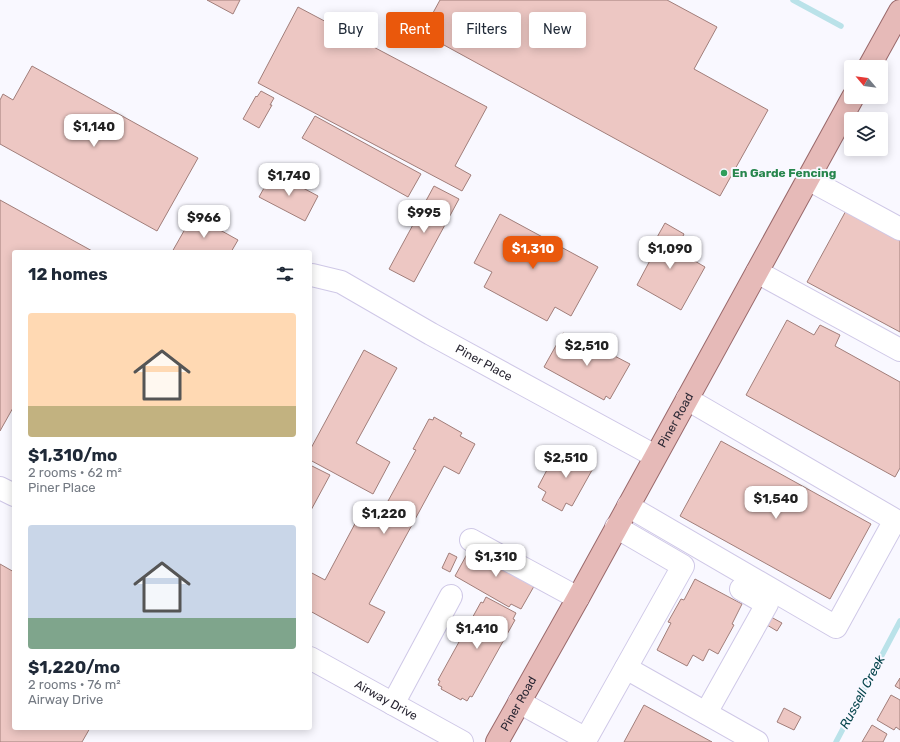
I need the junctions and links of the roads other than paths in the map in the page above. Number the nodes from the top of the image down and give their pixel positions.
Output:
1 (900, 11) edge
2 (873, 60) edge
3 (849, 104) edge
4 (808, 179) junction
5 (900, 230) edge
6 (757, 272) junction
7 (312, 275) dead end
8 (900, 350) edge
9 (687, 399) junction
10 (655, 456) junction
11 (0, 488) edge
12 (12, 494) edge
13 (628, 506) junction
14 (897, 515) edge
15 (616, 527) junction
16 (471, 540) dead end
17 (683, 566) junction
18 (451, 596) dead end
19 (578, 598) junction
20 (312, 659) edge
21 (626, 668) junction
22 (519, 702) junction
23 (393, 704) junction
24 (706, 713) junction
25 (462, 742) edge
26 (497, 742) edge
27 (758, 742) edge

1 - 2 main road
3 - 4 main road, Piner Road
4 - 5 street
4 - 6 main road, Piner Road
6 - 8 street
6 - 9 main road, Piner Road
7 - 10 street, Piner Place
9 - 10 main road, Piner Road
9 - 14 street
10 - 13 main road, Piner Road
11 - 12 street
13 - 14 street
13 - 15 main road, Piner Road
15 - 17 street
15 - 19 main road, Piner Road
16 - 19 street
17 - 21 street
17 - 24 street
18 - 23 street
19 - 22 main road, Piner Road
20 - 23 street, Airway Drive
21 - 22 street
21 - 24 street
22 - 26 main road, Piner Road
23 - 25 street, Airway Drive
24 - 27 street

